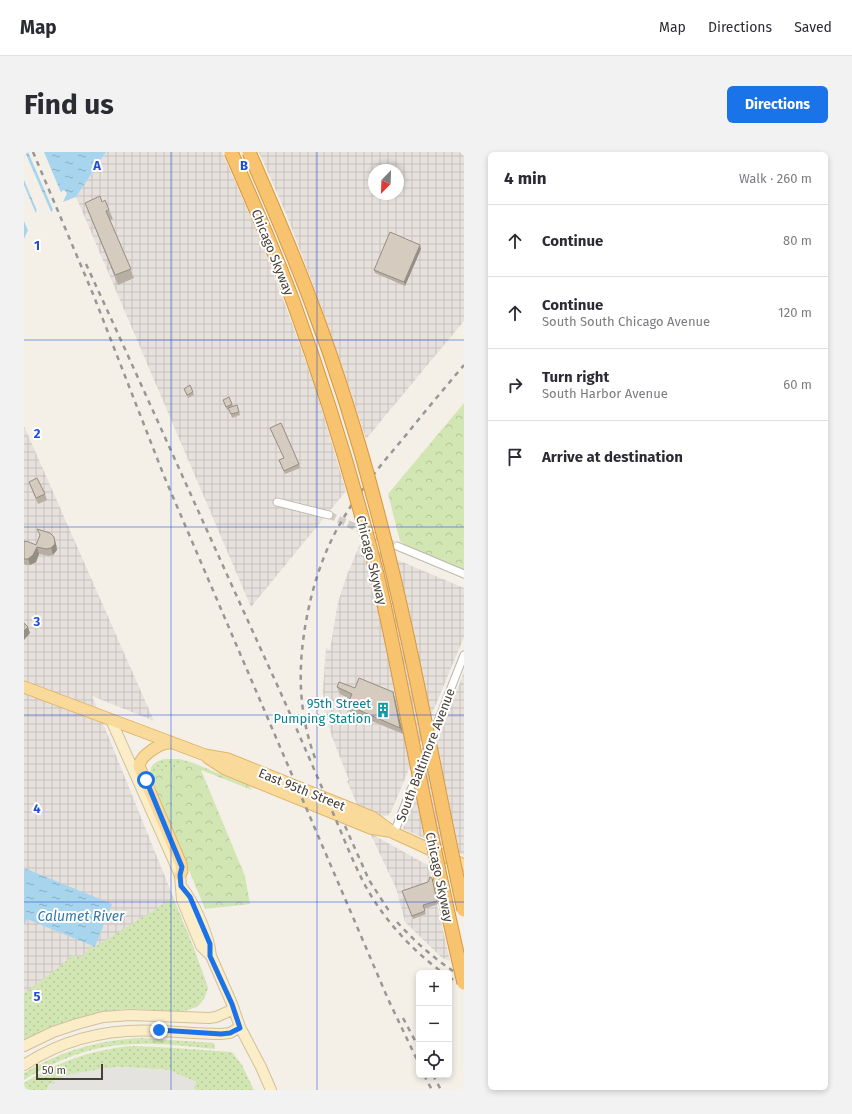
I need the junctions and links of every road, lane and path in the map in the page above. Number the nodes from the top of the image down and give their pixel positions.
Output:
1 (231, 152) edge
2 (249, 152) edge
3 (277, 502) dead end
4 (329, 516) tunnel mouth
5 (397, 546) tunnel mouth
6 (464, 574) edge
7 (464, 655) edge
8 (24, 687) edge
9 (111, 720) junction
10 (170, 743) junction
11 (394, 833) junction
12 (464, 865) edge
13 (180, 881) junction
14 (464, 910) edge
15 (464, 983) edge
16 (234, 1009) junction
17 (240, 1028) junction
18 (24, 1046) edge
19 (24, 1065) edge
20 (270, 1089) edge

1 - 15 highway, Chicago Skyway, bridge
2 - 14 highway, Chicago Skyway, bridge
3 - 4 street
5 - 6 street
7 - 11 street, South Baltimore Avenue
8 - 9 main road, East 95th Street
9 - 10 main road, East 95th Street
9 - 13 main road
10 - 11 main road, East 95th Street
10 - 13 main road
11 - 12 main road, East 95th Street
13 - 16 main road
16 - 17 main road
16 - 18 main road
17 - 19 main road
17 - 20 main road

